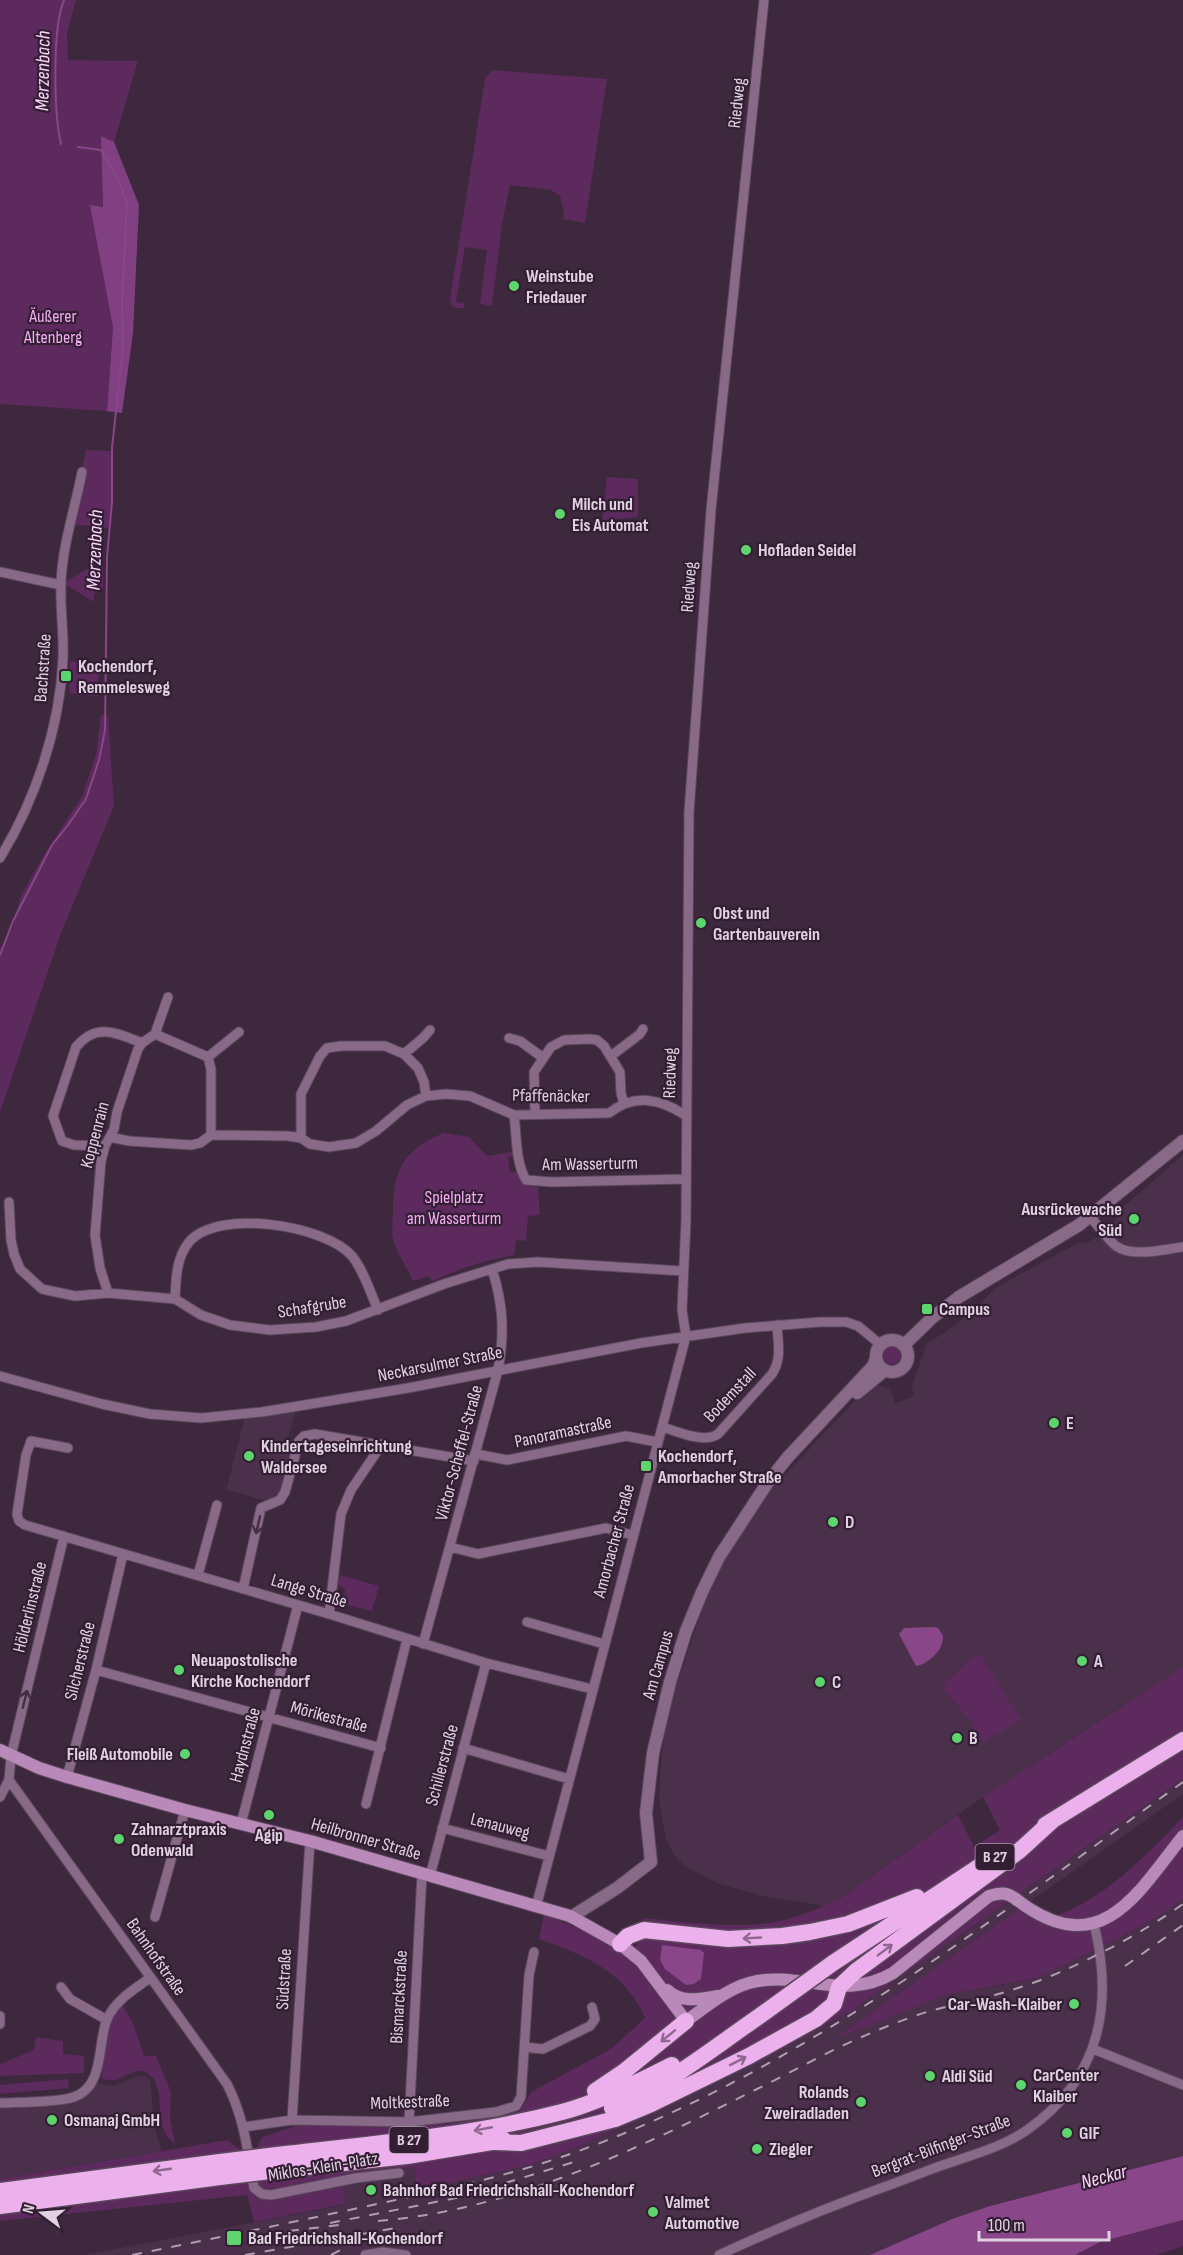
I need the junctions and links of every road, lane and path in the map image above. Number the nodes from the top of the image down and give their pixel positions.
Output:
1 (764, 0) edge
2 (82, 472) dead end
3 (0, 572) edge
4 (61, 585) junction
5 (0, 858) edge
6 (168, 997) dead end
7 (643, 1029) dead end
8 (430, 1030) dead end
9 (239, 1032) dead end
10 (155, 1034) junction
11 (509, 1038) dead end
12 (142, 1043) junction
13 (404, 1054) junction
14 (611, 1056) junction
15 (208, 1057) junction
16 (542, 1057) junction
17 (426, 1096) junction
18 (624, 1104) junction
19 (535, 1114) junction
20 (514, 1115) junction
21 (685, 1115) junction
22 (210, 1135) junction
23 (110, 1137) junction
24 (301, 1138) junction
25 (1183, 1141) edge
26 (105, 1146) junction
27 (686, 1179) junction
28 (9, 1202) dead end
29 (1090, 1216) junction
30 (1183, 1247) edge
31 (492, 1269) junction
32 (683, 1271) junction
33 (108, 1293) junction
34 (176, 1299) junction
35 (378, 1310) junction
36 (777, 1325) junction
37 (686, 1336) junction
38 (881, 1345) junction
39 (904, 1345) junction
40 (876, 1358) junction
41 (498, 1370) junction
42 (885, 1370) junction
43 (0, 1376) edge
44 (822, 1423) junction
45 (662, 1427) junction
46 (657, 1442) junction
47 (382, 1444) junction
48 (68, 1448) dead end
49 (475, 1458) junction
50 (218, 1505) dead end
51 (64, 1536) junction
52 (632, 1536) junction
53 (450, 1547) junction
54 (123, 1554) junction
55 (198, 1575) junction
56 (243, 1589) junction
57 (298, 1605) junction
58 (329, 1614) junction
59 (527, 1622) dead end
60 (407, 1639) junction
61 (423, 1644) junction
62 (604, 1644) junction
63 (486, 1663) junction
64 (96, 1670) junction
65 (592, 1689) junction
66 (270, 1718) junction
67 (1183, 1740) edge
68 (381, 1748) junction
69 (463, 1748) junction
70 (5, 1753) edge
71 (67, 1777) junction
72 (569, 1779) junction
73 (9, 1780) junction
74 (0, 1797) edge
75 (366, 1804) dead end
76 (185, 1810) junction
77 (1053, 1820) junction
78 (241, 1824) junction
79 (442, 1828) junction
80 (1183, 1836) edge
81 (310, 1841) junction
82 (549, 1856) junction
83 (426, 1875) junction
84 (937, 1893) junction
85 (536, 1907) junction
86 (155, 1917) dead end
87 (571, 1917) junction
88 (1094, 1924) junction
89 (620, 1944) junction
90 (534, 1952) dead end
91 (650, 1972) junction
92 (150, 1978) junction
93 (839, 1986) junction
94 (61, 1988) dead end
95 (720, 1996) junction
96 (592, 2007) dead end
97 (0, 2016) edge
98 (107, 2020) junction
99 (686, 2021) junction
100 (0, 2024) edge
101 (525, 2047) junction
102 (711, 2049) junction
103 (1093, 2049) junction
104 (1183, 2085) edge
105 (0, 2103) edge
106 (540, 2116) junction
107 (292, 2120) junction
108 (409, 2122) junction
109 (244, 2127) junction
110 (494, 2142) junction
111 (278, 2163) junction
112 (220, 2170) junction
113 (399, 2173) dead end
114 (254, 2188) joint
115 (0, 2191) edge
116 (0, 2206) edge
117 (365, 2255) edge
118 (406, 2255) edge
119 (719, 2255) edge

1 - 21 street, Riedweg
2 - 4 street, Bachstraße
3 - 4 street
4 - 5 street, Bachstraße
6 - 10 street
7 - 14 street
8 - 13 street
9 - 15 street
10 - 12 street
10 - 15 street
11 - 16 street
12 - 23 street, Koppenrain
12 - 26 street
13 - 17 street
13 - 24 street
14 - 16 street
14 - 18 street
15 - 22 street
16 - 19 street
17 - 20 street, Pfaffenäcker
17 - 24 street, Pfaffenäcker
18 - 19 street, Pfaffenäcker
18 - 21 street, Pfaffenäcker
19 - 20 street, Pfaffenäcker
20 - 27 street, Am Wasserturm
21 - 27 street, Riedweg
22 - 23 street, Pfaffenäcker
22 - 24 street, Pfaffenäcker
23 - 26 street, Koppenrain
25 - 29 street
26 - 33 street, Koppenrain
27 - 32 street, Amorbacher Straße
28 - 33 street, Schafgrube
29 - 30 street
29 - 39 street
31 - 32 street, Schafgrube
31 - 35 street, Schafgrube
31 - 41 street, Viktor-Scheffel-Straße
32 - 37 street, Amorbacher Straße
33 - 34 street, Schafgrube
34 - 35 street, Schafgrube
34 - 35 street
36 - 37 street, Neckarsulmer Straße
36 - 38 street, Neckarsulmer Straße
36 - 45 street, Bodemstall
37 - 41 street, Neckarsulmer Straße
37 - 45 street, Amorbacher Straße
38 - 39 street
38 - 40 street
39 - 42 street
40 - 42 street
40 - 44 street, Am Campus
41 - 43 street, Neckarsulmer Straße
41 - 49 street, Viktor-Scheffel-Straße
42 - 44 street, Am Campus
44 - 87 street, Am Campus
45 - 46 street, Amorbacher Straße
46 - 49 street, Panoramastraße
46 - 52 street, Amorbacher Straße
47 - 49 street, Panoramastraße
47 -> 56 street, Panoramastraße
47 - 58 street
48 - 51 street, Lange Straße
49 - 53 street, Viktor-Scheffel-Straße
50 - 55 street
51 - 54 street, Lange Straße
70 -> 51 street, Hölderlinstraße
52 - 53 street
52 - 62 street, Amorbacher Straße
53 - 61 street, Viktor-Scheffel-Straße
54 - 55 street, Lange Straße
54 - 64 street, Silcherstraße
55 - 56 street, Lange Straße
56 - 57 street, Lange Straße
57 - 58 street, Lange Straße
57 - 66 street, Haydnstraße
58 - 60 street, Lange Straße
59 - 62 street
60 - 61 street, Lange Straße
60 - 68 street, Mörikestraße
61 - 63 street, Lange Straße
62 - 65 street, Amorbacher Straße
63 - 65 street, Lange Straße
63 - 69 street, Schillerstraße
64 - 66 street, Mörikestraße
64 - 71 street, Silcherstraße
65 - 72 street, Amorbacher Straße
66 - 68 street, Mörikestraße
66 - 78 street, Haydnstraße
67 - 77 highway, B 27
68 - 75 street, Mörikestraße
69 - 72 street
69 - 79 street, Schillerstraße
70 - 71 main road, Heilbronner Straße
70 - 73 street
71 - 76 main road, Heilbronner Straße
72 - 82 street, Amorbacher Straße
73 - 74 street
73 - 92 street, Bahnhofstraße
76 - 78 main road, Heilbronner Straße
76 - 86 street
77 - 84 highway, B 27
93 -> 77 highway
78 - 81 main road, Heilbronner Straße
79 - 82 street, Lenauweg
79 - 83 street, Schillerstraße
80 - 88 main road
81 - 83 main road, Heilbronner Straße
81 - 107 street, Südstraße
82 - 85 street, Amorbacher Straße
83 - 85 main road, Heilbronner Straße
83 - 108 street, Bismarckstraße
84 -> 89 highway
84 - 102 highway, B 27, bridge
85 - 87 main road, Heilbronner Straße
87 - 89 main road, Heilbronner Straße
88 - 93 main road
88 - 103 street, Bergrat-Bilfinger-Straße
89 - 91 main road, Heilbronner Straße
90 - 101 street, Moltkestraße
91 - 95 main road
91 - 99 main road, Heilbronner Straße
92 - 98 street
92 - 109 street, Bahnhofstraße
93 - 95 main road
110 -> 93 highway
94 - 98 street
95 - 99 main road
96 - 101 street
97 - 100 street
98 - 105 street
99 -> 106 highway
101 - 108 street, Moltkestraße
102 - 106 highway, B 27
102 - 110 highway, B 27
103 - 104 street
103 - 119 street, Bergrat-Bilfinger-Straße
106 -> 111 highway, B 27
107 - 108 street, Moltkestraße
107 - 109 street, Moltkestraße
109 - 114 street, Bahnhofstraße
110 - 111 highway, B 27
111 - 112 highway, B 27, bridge
112 -> 115 highway, B 27
112 - 116 highway, B 27
113 - 114 street, Miklos-Klein-Platz
117 - 118 street

